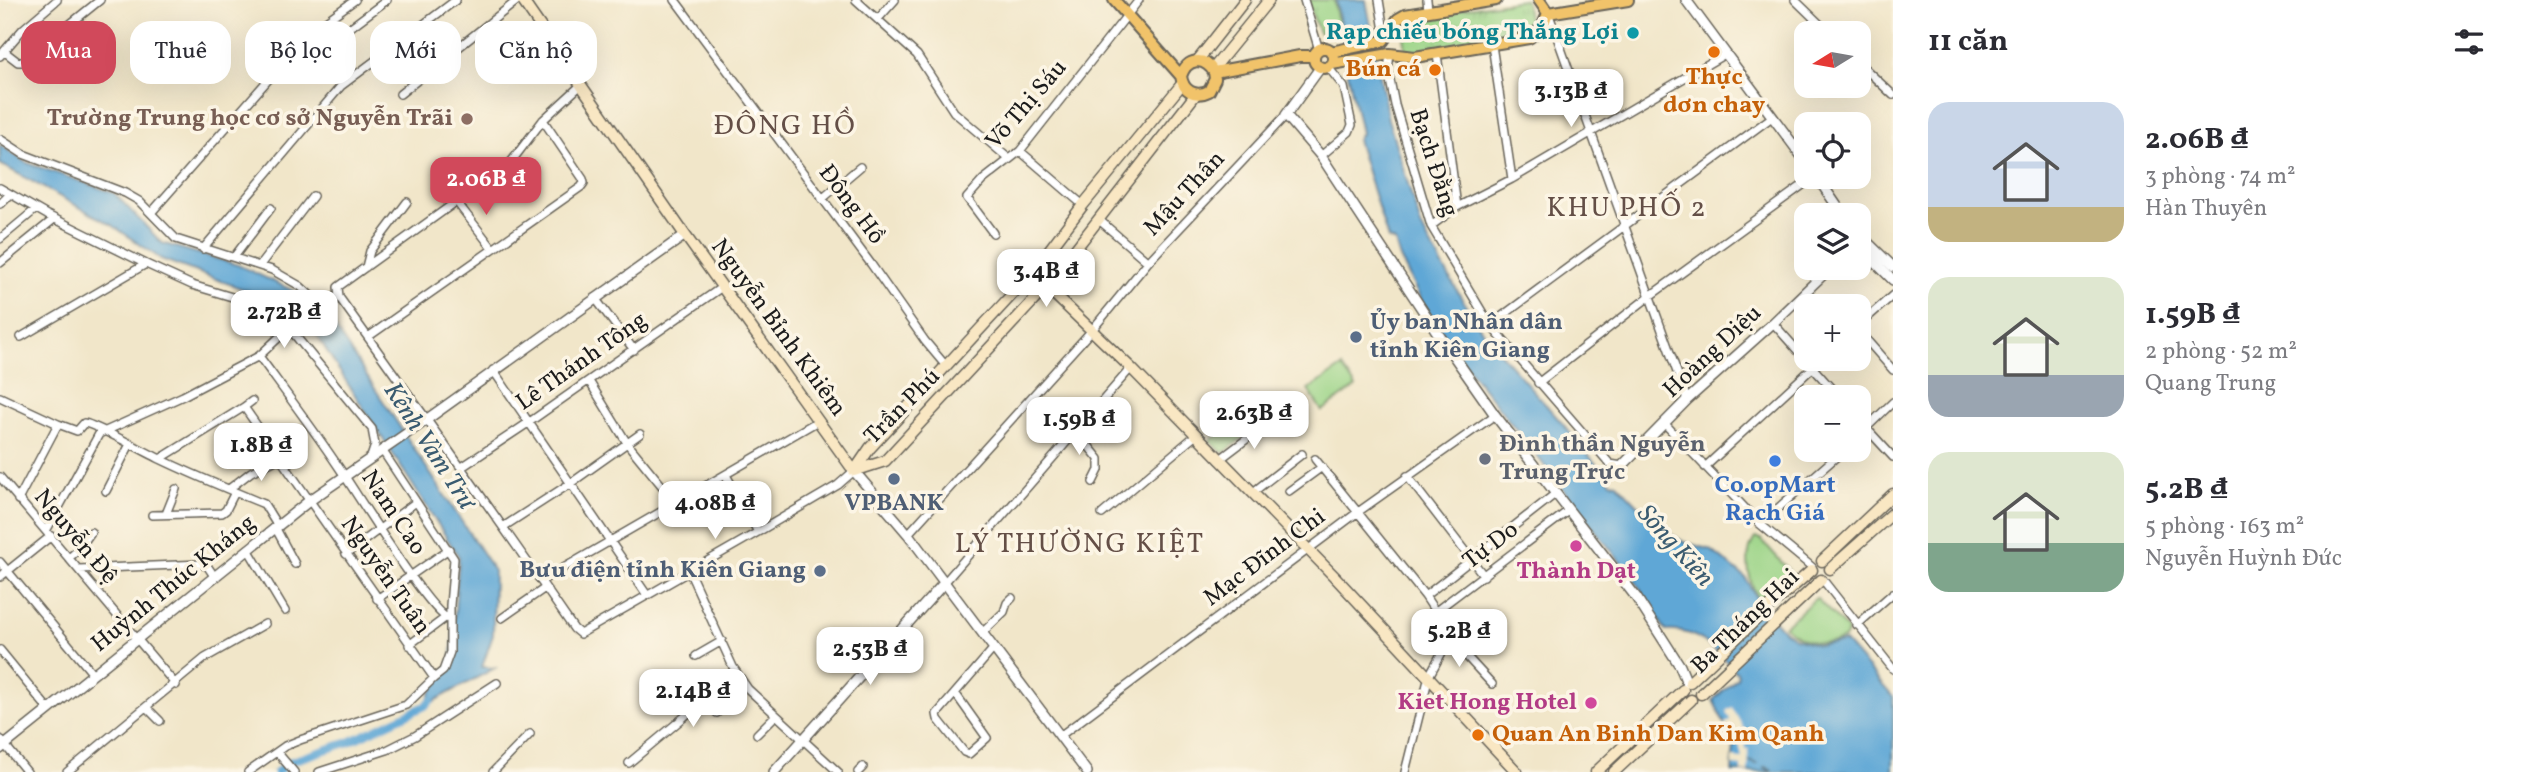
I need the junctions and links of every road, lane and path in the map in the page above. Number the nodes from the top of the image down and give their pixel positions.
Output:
1 (57, 0) edge
2 (100, 0) edge
3 (355, 0) edge
4 (387, 0) edge
5 (456, 0) edge
6 (675, 0) edge
7 (856, 0) edge
8 (895, 0) edge
9 (1114, 0) edge
10 (1139, 0) edge
11 (1245, 0) edge
12 (1269, 0) edge
13 (1304, 0) edge
14 (1379, 0) edge
15 (1496, 0) edge
16 (1541, 0) edge
17 (1628, 0) edge
18 (1686, 0) edge
19 (1795, 0) edge
20 (525, 1) edge
21 (1483, 1) edge
22 (1428, 5) edge
23 (1548, 13) junction
24 (1127, 16) junction
25 (878, 19) junction
26 (1817, 21) edge
27 (356, 23) edge
28 (1394, 27) junction
29 (1384, 40) junction
30 (1492, 44) junction
31 (1335, 50) junction
32 (1316, 53) junction
33 (2, 54) edge
34 (1437, 54) junction
35 (1725, 54) junction
36 (1394, 55) junction
37 (1198, 60) junction
38 (1330, 65) junction
39 (1214, 70) junction
40 (1871, 74) edge
41 (1182, 80) junction
42 (581, 85) junction
43 (400, 94) dead end
44 (1196, 94) junction
45 (1893, 95) edge
46 (1286, 115) junction
47 (1772, 117) junction
48 (543, 120) junction
49 (1591, 133) junction
50 (0, 139) edge
51 (1794, 146) edge
52 (1020, 151) junction
53 (1321, 156) junction
54 (1008, 158) junction
55 (860, 167) dead end
56 (1512, 179) junction
57 (0, 188) edge
58 (1798, 189) edge
59 (10, 194) junction
60 (313, 196) dead end
61 (822, 199) junction
62 (456, 201) junction
63 (407, 202) dead end
64 (0, 204) edge
65 (1083, 205) junction
66 (1457, 207) junction
67 (271, 208) dead end
68 (36, 209) junction
69 (151, 213) junction
70 (54, 219) junction
71 (1098, 219) junction
72 (1431, 226) junction
73 (1626, 226) junction
74 (993, 233) dead end
75 (685, 235) junction
76 (0, 239) edge
77 (1871, 248) edge
78 (203, 249) junction
79 (493, 249) junction
80 (1871, 252) edge
81 (234, 257) junction
82 (1148, 261) junction
83 (0, 263) edge
84 (146, 264) junction
85 (260, 265) junction
86 (1893, 267) edge
87 (366, 268) junction
88 (1032, 273) junction
89 (1818, 280) edge
90 (1893, 280) edge
91 (722, 286) junction
92 (1046, 287) junction
93 (1893, 295) edge
94 (1650, 296) junction
95 (339, 297) junction
96 (595, 298) junction
97 (1871, 316) edge
98 (1773, 323) junction
99 (1490, 325) junction
100 (289, 328) junction
101 (1092, 330) junction
102 (21, 337) dead end
103 (368, 337) junction
104 (1871, 344) edge
105 (1794, 346) edge
106 (634, 350) junction
107 (959, 352) junction
108 (259, 356) junction
109 (972, 365) junction
110 (946, 366) junction
111 (1131, 368) junction
112 (493, 370) junction
113 (1893, 370) edge
114 (1809, 371) edge
115 (1816, 371) edge
116 (589, 381) junction
117 (1538, 383) junction
118 (1829, 385) edge
119 (0, 397) edge
120 (1686, 400) junction
121 (252, 401) dead end
122 (1893, 402) edge
123 (244, 407) junction
124 (1495, 415) junction
125 (1273, 419) dead end
126 (818, 421) junction
127 (422, 423) junction
128 (528, 423) junction
129 (58, 424) junction
130 (1665, 424) junction
131 (1871, 425) edge
132 (103, 432) junction
133 (1077, 432) junction
134 (1871, 433) edge
135 (640, 434) dead end
136 (1196, 435) junction
137 (130, 443) junction
138 (627, 443) junction
139 (385, 448) junction
140 (1302, 454) dead end
141 (371, 457) junction
142 (1893, 457) edge
143 (280, 458) junction
144 (160, 459) junction
145 (1315, 459) dead end
146 (1219, 460) junction
147 (1830, 462) edge
148 (1622, 466) joint
149 (462, 467) junction
150 (1322, 467) junction
151 (1706, 467) junction
152 (854, 471) junction
153 (344, 475) junction
154 (726, 475) junction
155 (1407, 476) junction
156 (0, 477) edge
157 (1093, 482) dead end
158 (571, 483) junction
159 (176, 489) dead end
160 (106, 491) dead end
161 (232, 491) junction
162 (1289, 491) dead end
163 (1252, 493) junction
164 (1555, 494) junction
165 (1893, 494) edge
166 (18, 500) junction
167 (309, 500) junction
168 (416, 502) junction
169 (676, 503) junction
170 (1568, 511) junction
171 (1358, 512) junction
172 (1893, 513) edge
173 (166, 514) junction
174 (1102, 514) dead end
175 (152, 515) dead end
176 (1760, 524) junction
177 (276, 526) junction
178 (503, 527) junction
179 (379, 528) junction
180 (90, 532) dead end
181 (758, 532) junction
182 (49, 534) junction
183 (908, 534) junction
184 (611, 542) junction
185 (248, 549) junction
186 (449, 549) junction
187 (1307, 551) junction
188 (346, 554) junction
189 (69, 558) junction
190 (1470, 559) junction
191 (1822, 561) junction
192 (0, 562) edge
193 (295, 564) dead end
194 (79, 569) junction
195 (1812, 569) junction
196 (1830, 569) junction
197 (8, 571) junction
198 (690, 571) junction
199 (411, 575) junction
200 (214, 576) junction
201 (1484, 576) junction
202 (0, 577) edge
203 (1822, 580) junction
204 (944, 583) junction
205 (543, 584) junction
206 (1893, 593) edge
207 (647, 595) junction
208 (1425, 596) junction
209 (1012, 598) dead end
210 (377, 599) junction
211 (285, 611) dead end
212 (1436, 611) junction
213 (502, 618) dead end
214 (448, 619) junction
215 (265, 624) dead end
216 (1857, 625) junction
217 (983, 632) junction
218 (1447, 635) junction
219 (136, 639) junction
220 (722, 641) junction
221 (409, 645) junction
222 (994, 648) junction
223 (0, 650) edge
224 (696, 656) dead end
225 (1893, 669) edge
226 (735, 670) junction
227 (93, 674) junction
228 (431, 676) junction
229 (1429, 676) junction
230 (497, 683) dead end
231 (1492, 684) dead end
232 (176, 685) junction
233 (1687, 685) junction
234 (955, 693) junction
235 (1701, 694) junction
236 (707, 696) junction
237 (1691, 700) junction
238 (147, 708) junction
239 (49, 710) junction
240 (717, 713) dead end
241 (775, 716) junction
242 (160, 721) dead end
243 (530, 734) dead end
244 (757, 734) dead end
245 (1060, 736) junction
246 (802, 740) junction
247 (2, 745) edge
248 (280, 755) junction
249 (629, 764) dead end
250 (1601, 770) edge
251 (27, 772) edge
252 (67, 772) edge
253 (248, 772) edge
254 (293, 772) edge
255 (319, 772) edge
256 (494, 772) edge
257 (774, 772) edge
258 (838, 772) edge
259 (1087, 772) edge
260 (1405, 772) edge
261 (1517, 772) edge
262 (1614, 772) edge

1 - 33 street
2 - 33 street
3 - 69 street
4 - 27 street
5 - 78 street
6 - 61 street, Đông Hồ
7 - 25 street
8 - 25 street
9 - 24 main road
10 - 24 street, Võ Thị Sáu
11 - 37 main road, Trần Phú
12 - 39 main road, Trần Phú
13 - 32 street
14 - 29 street
15 - 21 main road
16 - 23 main road
17 - 23 main road
18 - 35 street
19 - 26 street
20 - 42 main road, Nguyễn Bỉnh Khiêm
20 - 43 street
21 - 22 main road
22 - 28 main road
23 - 30 main road
23 - 49 street
24 - 41 main road
24 - 52 street, Võ Thị Sáu
25 - 54 street
28 - 29 main road
28 - 36 main road
29 - 31 main road
30 - 34 main road
30 - 56 street
31 - 32 main road
31 - 38 main road
32 - 38 main road
32 - 39 main road
34 - 36 main road
34 - 66 street
35 - 47 street
35 - 49 street
36 - 38 main road
36 - 72 street, Bạch Đằng
37 - 39 main road
37 - 41 main road, Trần Phú
38 - 46 street, Mậu Thân
38 - 53 street
39 - 44 main road, Trần Phú
40 - 45 street
41 - 44 main road
41 - 65 main road, Trần Phú
42 - 48 street
42 - 75 main road, Nguyễn Bỉnh Khiêm
44 - 71 main road, Trần Phú
46 - 53 street
46 - 82 street, Mậu Thân
47 - 51 street
47 - 73 street
48 - 62 street
48 - 79 street
49 - 56 street
49 - 73 street
50 - 69 street
52 - 54 street, Võ Thị Sáu
52 - 65 street
53 - 124 street
54 - 74 street, Võ Thị Sáu
55 - 61 street
56 - 66 street
57 - 59 street
58 - 94 street
59 - 64 street
59 - 68 street
60 - 85 street
61 - 110 street, Đông Hồ
62 - 79 street
62 - 87 street
63 - 87 street
65 - 71 main road
65 - 88 main road, Trần Phú
66 - 72 street
67 - 81 street
68 - 70 street
68 - 76 street
69 - 78 street
70 - 83 street
70 - 84 street
71 - 82 street
71 - 92 main road, Trần Phú
72 - 99 street, Bạch Đằng
73 - 94 street
73 - 99 street
75 - 91 main road, Nguyễn Bỉnh Khiêm
75 - 96 street, Huỳnh Thúc Kháng
77 - 86 street
78 - 81 street
79 - 103 street
80 - 90 street
81 - 85 street
82 - 101 street, Mậu Thân
84 - 100 street
84 - 102 street
85 - 95 street
87 - 95 street
88 - 92 main road
88 - 107 main road, Trần Phú
89 - 98 street, Hoàng Diệu
91 - 106 street, Lê Thánh Tông
91 - 126 main road, Nguyễn Bỉnh Khiêm
92 - 101 main road
92 - 109 main road, Trần Phú
93 - 97 street
94 - 117 street
94 - 120 street
95 - 103 street
96 - 106 street
96 - 112 street, Huỳnh Thúc Kháng
98 - 105 street
98 - 120 street, Hoàng Diệu
99 - 117 street, Bạch Đằng
100 - 108 street
100 - 141 street
101 - 111 main road
101 - 183 street, Mậu Thân
103 - 127 street
104 - 113 street
106 - 116 street, Lê Thánh Tông
107 - 109 street
107 - 110 main road, Trần Phú
108 - 132 street
108 - 153 street, Nam Cao
109 - 152 main road, Trần Phú
110 - 152 main road, Trần Phú
111 - 133 street
111 - 136 main road
112 - 127 street, Huỳnh Thúc Kháng
112 - 128 street
114 - 151 street
115 - 118 street
116 - 128 street, Lê Thánh Tông
116 - 138 street
117 - 148 street, Bạch Đằng
119 - 129 street
120 - 130 street, Hoàng Diệu
121 - 123 street
122 - 131 street
123 - 143 street, Nguyễn Tuân
123 - 144 street
124 - 155 street, Mạc Đĩnh Chi
124 - 164 street
125 - 146 street
126 - 152 main road, Nguyễn Bỉnh Khiêm
126 - 154 street
127 - 139 street, Huỳnh Thúc Kháng
127 - 149 street
128 - 149 street, Lê Thánh Tông
128 - 158 street
129 - 132 street
129 - 166 street
130 - 148 street, Hoàng Diệu
130 - 151 street
132 - 137 street
132 - 182 street
133 - 157 street
133 - 204 street
134 - 142 street
135 - 138 street
136 - 146 main road
136 - 174 street
137 - 144 street
137 - 160 street
138 - 158 street
138 - 169 street
139 - 141 street, Huỳnh Thúc Kháng
139 - 168 street
140 - 163 street
141 - 153 street, Huỳnh Thúc Kháng
143 - 161 street
143 - 167 street, Nguyễn Tuân
144 - 161 street
145 - 150 street
146 - 163 main road
147 - 176 street
149 - 178 street
150 - 162 street
150 - 171 street
151 - 176 street
152 - 181 street
152 - 183 street, Nguyễn Bỉnh Khiêm
153 - 167 street, Huỳnh Thúc Kháng
153 - 179 street, Nam Cao
154 - 169 street
154 - 181 street
155 - 171 street, Mạc Đĩnh Chi
155 - 190 street
156 - 166 street, Nguyễn Đệ
158 - 178 street
158 - 184 street
159 - 173 street
161 - 173 street
161 - 177 street
163 - 187 main road
164 - 170 street
164 - 190 street, Tự Do
165 - 191 main road, Ba Tháng Hai
166 - 182 street, Nguyễn Đệ
167 - 177 street, Huỳnh Thúc Kháng
167 - 188 street, Nguyễn Tuân
168 - 179 street
168 - 186 street
169 - 184 street
170 - 201 street, Tự Do
170 - 233 street
171 - 187 street, Mạc Đĩnh Chi
171 - 208 street
172 - 196 main road, Ba Tháng Hai
173 - 175 street
176 - 195 street
177 - 185 street, Huỳnh Thúc Kháng
177 - 193 street
178 - 205 street
179 - 188 street
179 - 199 street, Nam Cao
180 - 189 street
181 - 198 street
182 - 189 street, Nguyễn Đệ
182 - 197 street
183 - 204 street, Nguyễn Bỉnh Khiêm
184 - 205 street
184 - 207 street
185 - 200 street, Huỳnh Thúc Kháng
185 - 211 street
186 - 199 street
186 - 214 street
187 - 229 main road
187 - 245 street, Mạc Đĩnh Chi
188 - 210 street, Nguyễn Tuân
189 - 194 street, Nguyễn Đệ
190 - 201 street
190 - 208 street, Tự Do
191 - 195 main road
191 - 196 main road
192 - 197 street
194 - 200 street
194 - 219 street, Nguyễn Đệ
195 - 203 main road
195 - 233 main road, Ba Tháng Hai
196 - 203 main road
197 - 202 street
197 - 227 street
198 - 207 street
198 - 220 street
199 - 210 street
199 - 214 street, Nam Cao
200 - 219 street, Huỳnh Thúc Kháng
201 - 212 street, Tự Do
203 - 216 street
203 - 235 main road, Ba Tháng Hai
204 - 217 street, Nguyễn Bỉnh Khiêm
204 - 246 street
205 - 207 street
205 - 213 street
206 - 216 street
208 - 212 street
209 - 217 street
210 - 221 street, Nguyễn Tuân
212 - 218 street
214 - 221 street
214 - 228 street
215 - 232 street
216 - 225 street
217 - 222 street, Nguyễn Bỉnh Khiêm
218 - 229 street
218 - 231 street
219 - 227 street, Huỳnh Thúc Kháng
219 - 232 street, Nguyễn Đệ
220 - 224 street
220 - 226 street
221 - 228 street, Nguyễn Tuân
222 - 234 street
222 - 245 street, Nguyễn Bỉnh Khiêm
223 - 239 street
226 - 236 street
226 - 241 street
227 - 239 street, Huỳnh Thúc Kháng
228 - 248 street
229 - 260 street
229 - 261 main road
230 - 255 street
232 - 238 street
233 - 235 main road
233 - 237 main road
233 - 250 main road, Ba Tháng Hai
234 - 234 street
235 - 237 main road, Ba Tháng Hai
236 - 240 street
236 - 249 street
237 - 262 main road, Ba Tháng Hai
238 - 242 street
238 - 252 street
239 - 247 street, Huỳnh Thúc Kháng
241 - 244 street
241 - 246 street
243 - 256 street
245 - 259 street, Nguyễn Bỉnh Khiêm
246 - 257 street
246 - 258 street
247 - 251 street
248 - 253 street
248 - 254 street

